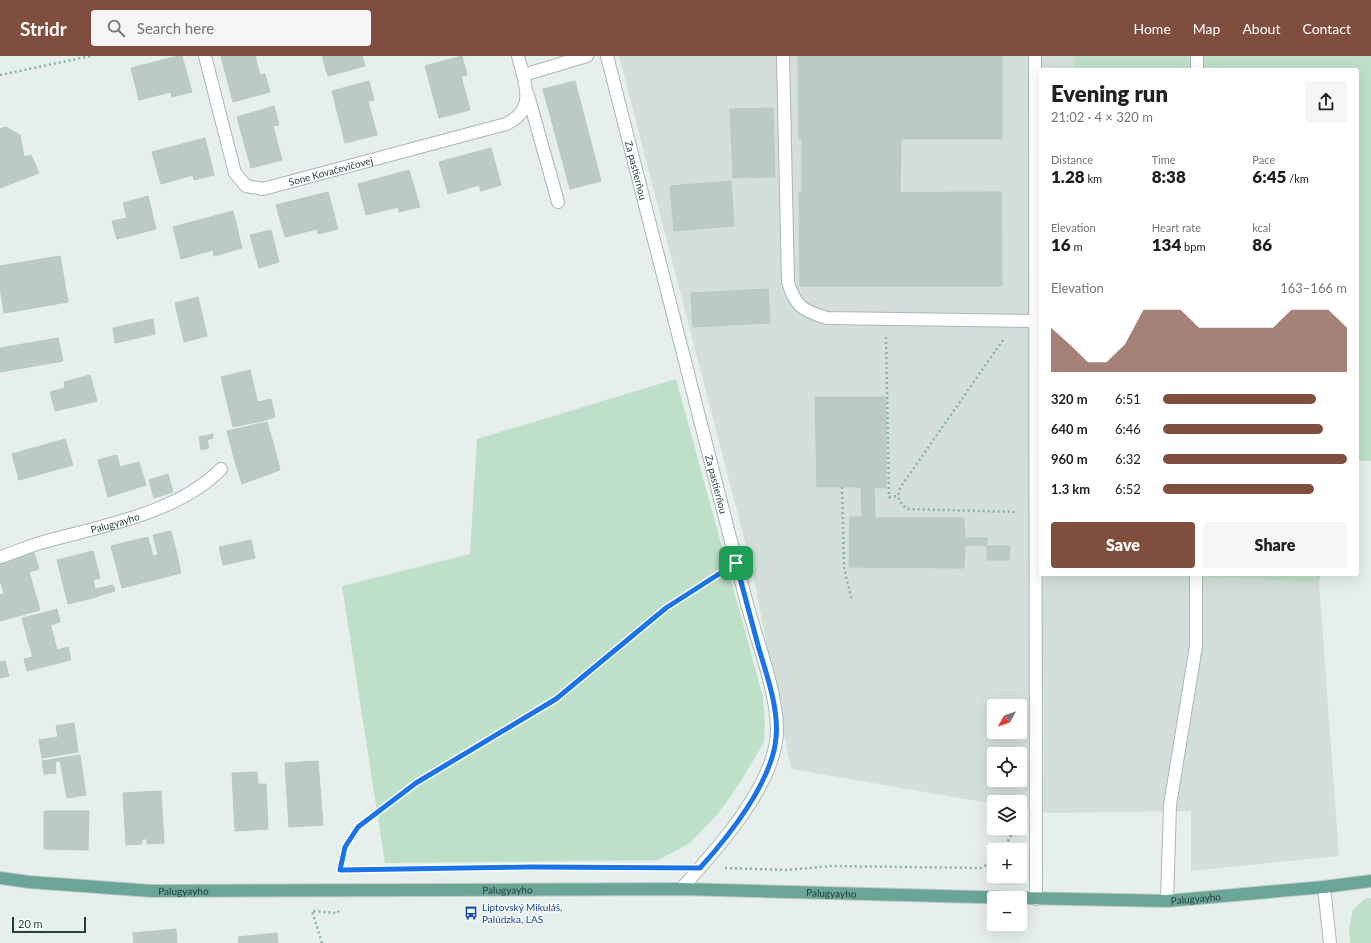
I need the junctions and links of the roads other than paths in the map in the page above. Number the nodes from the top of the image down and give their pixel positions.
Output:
1 (205, 56) edge
2 (518, 56) edge
3 (587, 56) edge
4 (607, 56) edge
5 (783, 56) edge
6 (1035, 56) edge
7 (1197, 56) edge
8 (1197, 68) edge
9 (523, 75) junction
10 (527, 90) junction
11 (558, 202) dead end
12 (1035, 321) junction
13 (221, 469) dead end
14 (0, 557) edge
15 (1196, 576) edge
16 (0, 878) edge
17 (1371, 881) edge
18 (1324, 887) junction
19 (681, 889) junction
20 (987, 897) edge
21 (1027, 898) edge
22 (1036, 899) junction
23 (1167, 900) junction
24 (1330, 943) edge

1 - 10 street, Sone Kovačevičovej
2 - 9 street, Sone Kovačevičovej
3 - 9 street
4 - 19 street, Za pastierňou
5 - 12 street
6 - 12 street
7 - 8 street
9 - 10 street, Sone Kovačevičovej
10 - 11 street, Sone Kovačevičovej
12 - 22 street
13 - 14 street, Palugyayho
15 - 23 street
16 - 19 main road, Palugyayho
17 - 18 main road, Palugyayho
18 - 23 main road, Palugyayho
18 - 24 street
19 - 20 main road, Palugyayho
21 - 22 main road, Palugyayho
22 - 23 main road, Palugyayho

